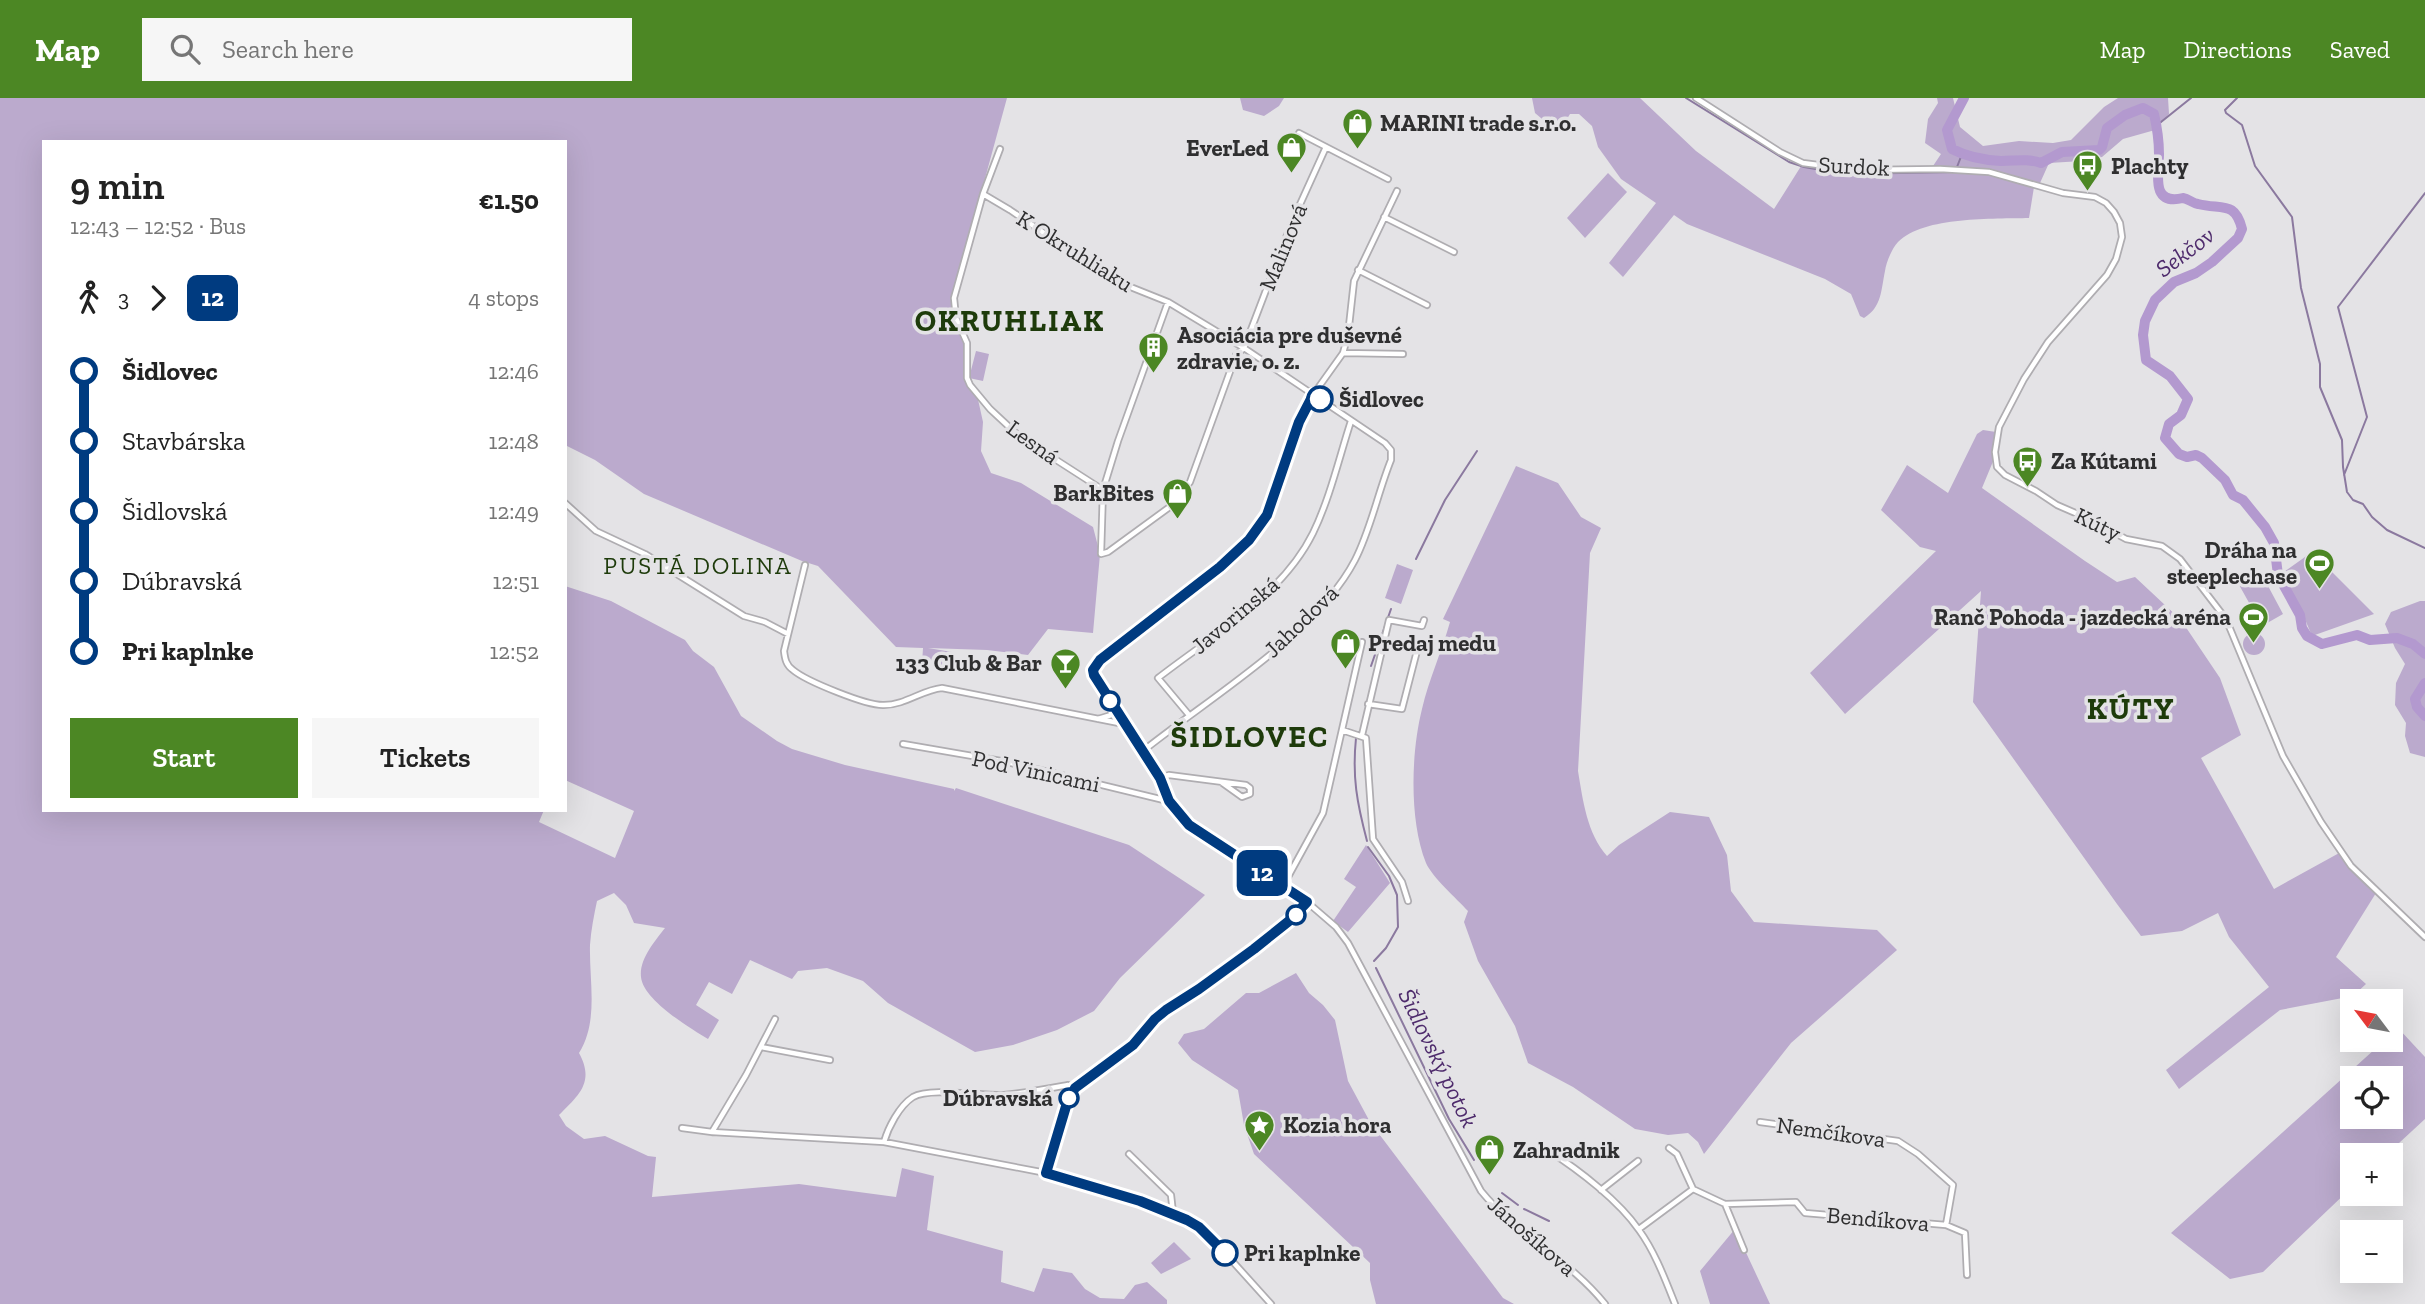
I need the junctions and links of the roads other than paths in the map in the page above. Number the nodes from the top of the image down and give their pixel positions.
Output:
1 (1696, 98) edge
2 (1299, 133) dead end
3 (1326, 147) junction
4 (1000, 149) dead end
5 (1989, 172) joint
6 (1388, 180) dead end
7 (1397, 191) dead end
8 (983, 194) junction
9 (1384, 217) junction
10 (1454, 252) dead end
11 (1358, 270) junction
12 (1168, 302) junction
13 (1427, 305) dead end
14 (1244, 348) junction
15 (1343, 353) junction
16 (1403, 354) dead end
17 (1313, 395) junction
18 (1351, 421) junction
19 (1103, 490) junction
20 (567, 505) edge
21 (805, 565) dead end
22 (1424, 620) dead end
23 (788, 634) junction
24 (1362, 642) dead end
25 (1419, 643) dead end
26 (1368, 704) junction
27 (1118, 713) junction
28 (1189, 715) junction
29 (1094, 720) junction
30 (1124, 724) junction
31 (1342, 730) junction
32 (1362, 735) junction
33 (903, 744) dead end
34 (1143, 751) junction
35 (1160, 778) junction
36 (1221, 782) junction
37 (1169, 801) junction
38 (1283, 886) junction
39 (1408, 901) dead end
40 (1307, 902) junction
41 (2425, 937) edge
42 (775, 1019) dead end
43 (761, 1047) junction
44 (830, 1060) dead end
45 (1075, 1088) junction
46 (1759, 1122) dead end
47 (682, 1128) dead end
48 (712, 1132) junction
49 (884, 1142) junction
50 (1669, 1148) dead end
51 (1549, 1151) dead end
52 (1129, 1154) dead end
53 (1638, 1161) dead end
54 (1046, 1173) junction
55 (1693, 1189) junction
56 (1601, 1190) junction
57 (1726, 1204) junction
58 (1173, 1213) junction
59 (1946, 1226) junction
60 (1639, 1229) junction
61 (1744, 1250) dead end
62 (1967, 1275) dead end
63 (1271, 1304) edge
64 (1605, 1304) edge
65 (1675, 1304) edge

1 - 5 street, Surdok
2 - 3 street
3 - 6 street
3 - 14 street, Malinová
4 - 8 street
5 - 41 street, Kúty
7 - 9 street
8 - 12 street, K Okruhliaku
8 - 19 street, Lesná
9 - 10 street
9 - 11 street
11 - 13 street
11 - 15 street
12 - 14 street, K Okruhliaku
12 - 19 street
14 - 17 street, K Okruhliaku
14 - 19 street, Malinová
15 - 16 street
15 - 17 street
17 - 18 street, K Okruhliaku
17 - 27 street
18 - 28 street, Javorinská
18 - 28 street, Jahodová
20 - 23 street
21 - 23 street
22 - 26 street
23 - 29 street
24 - 31 street
25 - 26 street
26 - 32 street
27 - 29 street
27 - 30 street
28 - 34 street, Jahodová
29 - 30 street
30 - 34 street
31 - 32 street
31 - 38 street
32 - 39 street
33 - 37 street, Pod Vinicami
34 - 35 street
35 - 36 street
35 - 37 street
36 - 36 street
37 - 38 street, Jánošíkova
38 - 40 street, Jánošíkova
40 - 45 street
40 - 64 street, Jánošíkova
42 - 43 street
43 - 44 street
43 - 48 street
45 - 49 street
45 - 54 street
46 - 59 street, Nemčíkova
47 - 48 street
48 - 49 street
49 - 54 street
50 - 55 street
51 - 56 street
52 - 58 street
53 - 56 street
54 - 58 street
55 - 57 street, Bendíkova
55 - 60 street
56 - 60 street
57 - 59 street, Bendíkova
57 - 61 street
58 - 63 street
59 - 62 street
60 - 65 street

